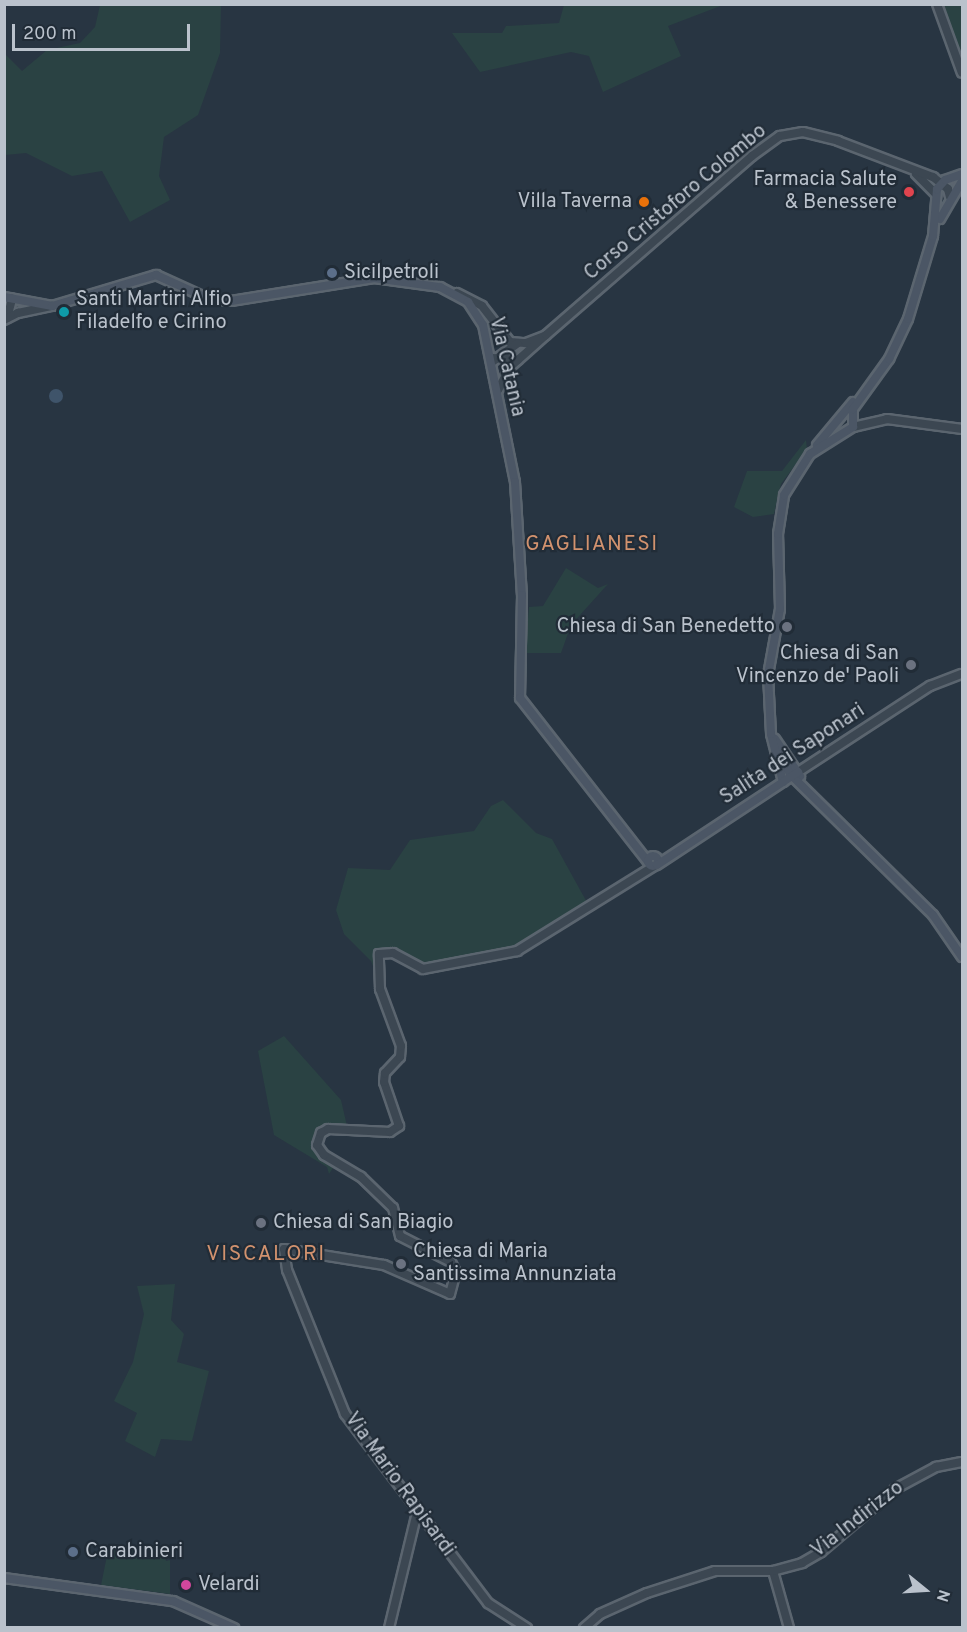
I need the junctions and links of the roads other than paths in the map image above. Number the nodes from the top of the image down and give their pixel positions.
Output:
1 (937, 4) edge
2 (963, 73) edge
3 (963, 174) edge
4 (931, 180) junction
5 (963, 181) edge
6 (940, 186) junction
7 (950, 196) junction
8 (933, 236) junction
9 (454, 292) junction
10 (7, 300) edge
11 (52, 306) junction
12 (6, 319) edge
13 (546, 335) junction
14 (517, 344) junction
15 (492, 360) junction
16 (518, 360) junction
17 (498, 390) junction
18 (864, 391) junction
19 (848, 408) junction
20 (853, 426) junction
21 (963, 429) edge
22 (842, 432) junction
23 (810, 454) junction
24 (963, 674) edge
25 (771, 734) junction
26 (775, 752) junction
27 (795, 774) junction
28 (783, 782) junction
29 (653, 861) junction
30 (963, 957) edge
31 (295, 1251) junction
32 (288, 1270) junction
33 (963, 1462) edge
34 (417, 1512) junction
35 (773, 1571) junction
36 (4, 1578) edge
37 (234, 1628) edge
38 (389, 1628) edge
39 (527, 1628) edge
40 (584, 1628) edge
41 (789, 1628) edge

1 - 2 street
3 - 6 main road
4 - 6 street
4 - 6 street, Corso Cristoforo Colombo
4 - 13 street, Corso Cristoforo Colombo
5 - 7 main road
6 - 7 street
6 - 8 main road
7 - 8 main road
8 - 18 main road
9 - 11 main road
9 - 14 street
9 - 15 main road, Via Catania
10 - 11 main road
10 - 12 street
11 - 12 street
13 - 14 street
13 - 16 street, Corso Cristoforo Colombo
14 - 15 street
15 - 16 street
15 - 17 main road, Via Catania
16 - 17 street, Corso Cristoforo Colombo
17 - 29 main road, Via Catania
18 - 19 main road
18 - 20 main road
19 - 22 street
19 - 23 main road
20 - 21 street
20 - 22 main road
22 - 23 main road
23 - 25 main road
24 - 27 street, Salita dei Saponari
25 - 26 main road
25 - 27 main road
26 - 27 main road
26 - 28 main road
27 - 28 main road, Salita dei Saponari
27 - 30 main road
28 - 29 main road, Salita dei Saponari
29 - 31 street
31 - 32 street
31 - 32 street, Via Mario Rapisardi
32 - 34 street, Via Mario Rapisardi
33 - 35 street, Via Indirizzo
34 - 38 street
34 - 39 street, Via Mario Rapisardi
35 - 40 street, Via Indirizzo
35 - 41 street
36 - 37 main road

